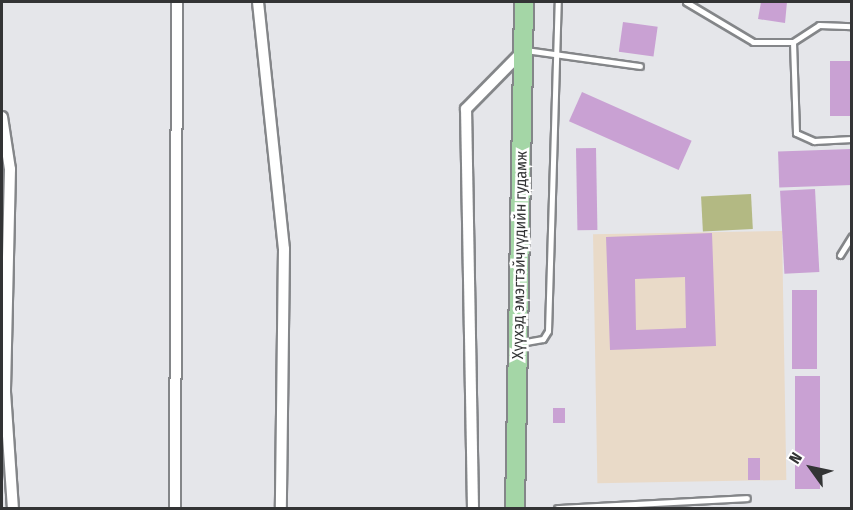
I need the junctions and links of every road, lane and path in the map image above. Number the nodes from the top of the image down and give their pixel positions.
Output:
1 (177, 2) edge
2 (258, 2) edge
3 (524, 2) edge
4 (558, 2) edge
5 (686, 2) edge
6 (852, 26) edge
7 (793, 42) junction
8 (525, 50) junction
9 (556, 54) junction
10 (640, 66) dead end
11 (2, 117) edge
12 (852, 139) edge
13 (852, 236) edge
14 (840, 255) dead end
15 (519, 343) junction
16 (747, 498) dead end
17 (606, 506) edge
18 (13, 508) edge
19 (175, 508) edge
20 (281, 508) edge
21 (473, 508) edge
22 (515, 508) edge
23 (557, 508) edge

1 - 19 street
2 - 20 street
3 - 8 main road, Хүүхэд эмэгтэйчүүдийн гудамж
4 - 9 lane
5 - 7 lane
6 - 7 lane
7 - 12 lane
8 - 9 lane
8 - 15 main road, Хүүхэд эмэгтэйчүүдийн гудамж
8 - 21 street
9 - 10 lane
9 - 15 lane
11 - 18 street
13 - 14 lane
15 - 22 main road, Хүүхэд эмэгтэйчүүдийн гудамж
16 - 17 lane
17 - 23 lane

